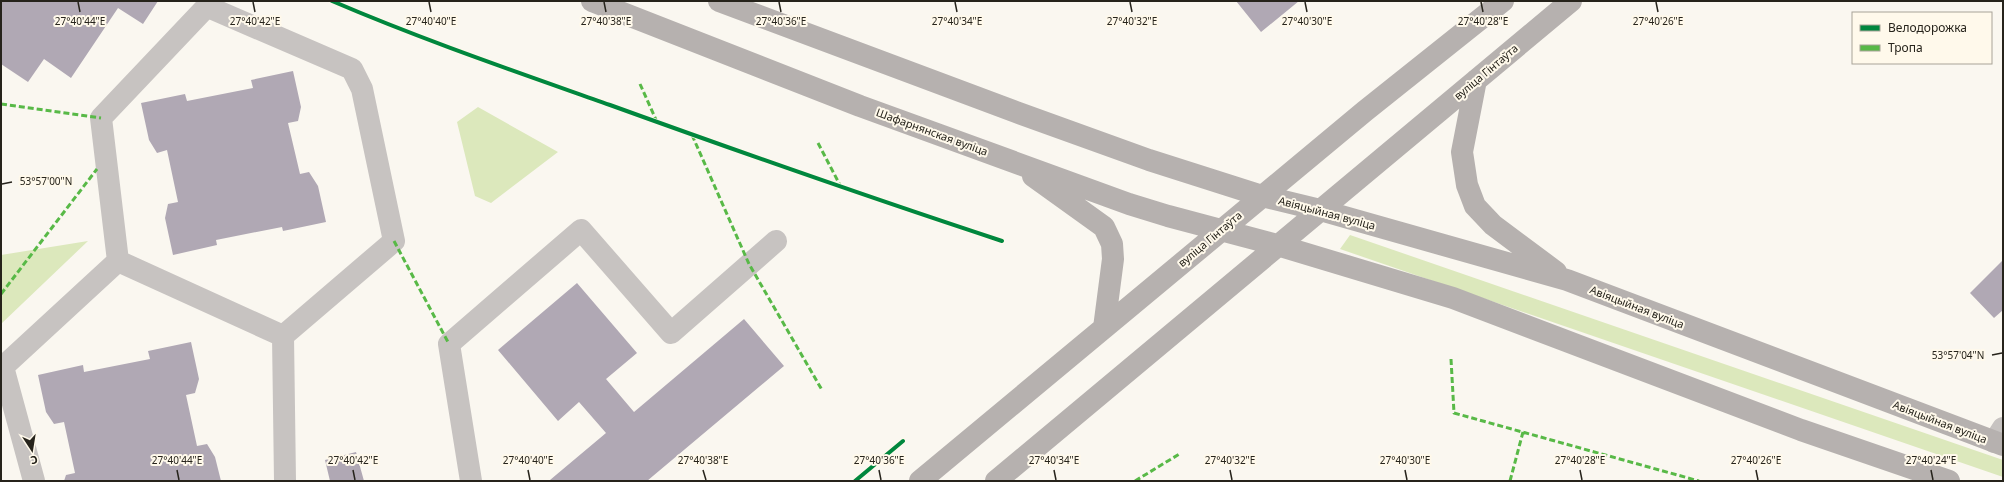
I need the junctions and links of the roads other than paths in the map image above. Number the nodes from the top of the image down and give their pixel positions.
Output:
1 (592, 1) edge
2 (719, 1) edge
3 (1503, 1) edge
4 (1571, 1) edge
5 (210, 4) edge
6 (1476, 80) junction
7 (1009, 159) junction
8 (1262, 196) junction
9 (1320, 210) junction
10 (1223, 229) junction
11 (776, 241) dead end
12 (1277, 245) junction
13 (118, 261) junction
14 (1567, 280) junction
15 (1104, 328) junction
16 (283, 336) junction
17 (2000, 438) edge
18 (34, 481) edge
19 (285, 481) edge
20 (471, 481) edge
21 (920, 481) edge
22 (996, 481) edge
23 (1949, 481) edge

1 - 7 main road, Шафарнянская вуліца
2 - 8 main road
3 - 8 main road, вуліца Гінтаўта
4 - 6 main road, вуліца Гінтаўта
5 - 13 lane
5 - 16 lane
6 - 9 main road, вуліца Гінтаўта
6 - 14 main road
7 - 10 main road, Шафарнянская вуліца
7 - 15 main road
8 - 9 main road, Авіяцыйная вуліца
8 - 10 main road, вуліца Гінтаўта
9 - 12 main road, вуліца Гінтаўта
9 - 14 main road, Авіяцыйная вуліца
10 - 12 main road, Шафарнянская вуліца
10 - 15 main road, вуліца Гінтаўта
11 - 20 lane
12 - 22 main road, вуліца Гінтаўта
12 - 23 main road
13 - 16 lane
13 - 18 lane
14 - 17 main road, Авіяцыйная вуліца
15 - 21 main road, вуліца Гінтаўта
16 - 19 lane

